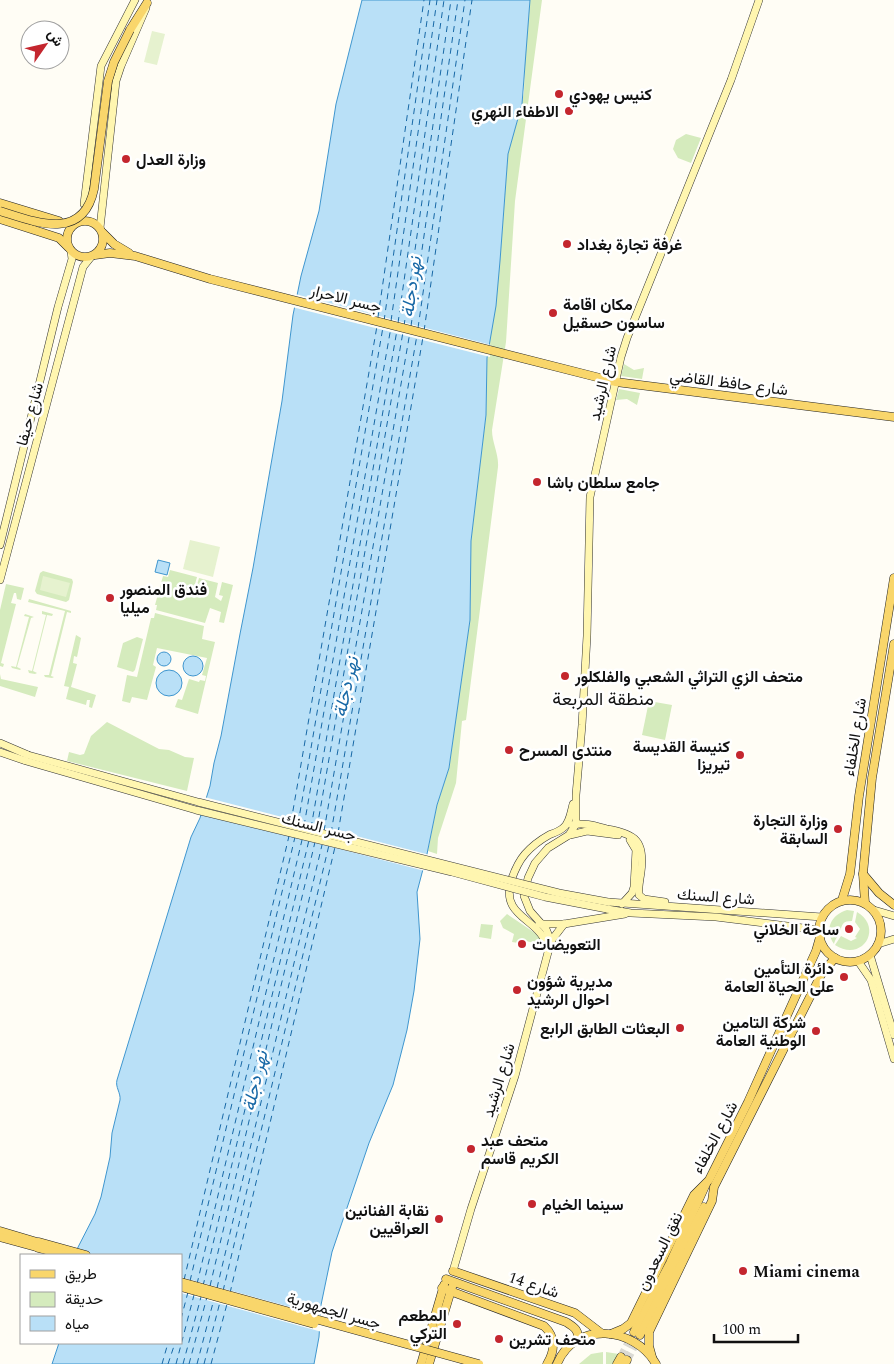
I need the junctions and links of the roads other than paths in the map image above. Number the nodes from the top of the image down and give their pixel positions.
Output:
1 (134, 0) edge
2 (759, 0) edge
3 (148, 1) edge
4 (87, 177) junction
5 (105, 178) junction
6 (0, 203) edge
7 (84, 204) dead end
8 (0, 210) edge
9 (0, 219) edge
10 (59, 220) dead end
11 (101, 231) junction
12 (70, 249) junction
13 (93, 256) junction
14 (135, 256) junction
15 (562, 369) joint
16 (616, 382) junction
17 (894, 417) edge
18 (0, 545) edge
19 (894, 578) edge
20 (0, 580) edge
21 (894, 644) edge
22 (0, 742) edge
23 (0, 752) edge
24 (27, 758) junction
25 (576, 796) junction
26 (576, 808) junction
27 (576, 824) junction
28 (590, 825) junction
29 (561, 829) junction
30 (566, 837) junction
31 (863, 874) junction
32 (842, 900) junction
33 (864, 903) junction
34 (622, 904) junction
35 (894, 905) edge
36 (608, 906) junction
37 (687, 908) junction
38 (874, 910) junction
39 (631, 913) junction
40 (894, 916) edge
41 (822, 917) junction
42 (532, 924) junction
43 (541, 924) junction
44 (564, 924) junction
45 (819, 934) junction
46 (894, 939) edge
47 (551, 941) junction
48 (878, 944) junction
49 (548, 954) junction
50 (870, 955) junction
51 (835, 958) junction
52 (858, 961) junction
53 (894, 1035) edge
54 (894, 1060) edge
55 (707, 1182) junction
56 (714, 1190) junction
57 (0, 1231) edge
58 (0, 1237) edge
59 (38, 1245) junction
60 (62, 1254) edge
61 (81, 1254) edge
62 (453, 1271) junction
63 (449, 1280) junction
64 (182, 1282) edge
65 (182, 1287) edge
66 (446, 1290) junction
67 (601, 1333) junction
68 (611, 1334) junction
69 (576, 1341) junction
70 (652, 1357) junction
71 (558, 1361) edge
72 (421, 1364) edge
73 (429, 1364) edge
74 (459, 1364) edge
75 (479, 1364) edge
76 (547, 1364) edge
77 (552, 1364) edge
78 (656, 1364) edge

1 - 4 main road
2 - 16 main road, شارع الرشيد
3 - 5 main road
3 - 8 main road, bridge
4 - 5 main road
4 - 7 main road
5 - 11 main road
6 - 10 main road
9 - 12 main road
11 - 12 main road
11 - 13 main road
11 - 14 main road
12 - 13 main road
12 - 18 main road, شارع حيفا
13 - 14 main road
13 - 20 main road, شارع حيفا
14 - 15 main road, جسر الاحرار
15 - 16 main road, شارع حافظ القاضي
16 - 17 main road, شارع حافظ القاضي
16 - 25 main road, شارع الرشيد
19 - 32 main road, شارع الخلفاء
21 - 31 main road, شارع الخلفاء
22 - 24 main road
23 - 24 main road
24 - 36 main road, جسر السنك, bridge
25 - 26 main road, شارع الرشيد
25 - 29 main road, شارع الرشيد
26 - 27 main road, شارع الرشيد
26 - 28 main road
27 - 28 main road
27 - 29 main road
27 - 30 main road
28 - 37 main road
29 - 30 main road
29 - 42 main road
30 - 34 main road
30 - 43 main road
31 - 33 main road, شارع الخلفاء
31 - 35 main road
32 - 33 main road
32 - 41 main road
33 - 38 main road
34 - 36 main road, شارع السنك
34 - 37 main road, شارع السنك
36 - 39 main road, شارع السنك
37 - 41 main road, شارع السنك
38 - 40 main road
38 - 48 main road
39 - 44 main road
39 - 45 main road, شارع السنك
41 - 45 main road
42 - 43 main road
42 - 49 main road
43 - 44 main road
43 - 47 main road
44 - 47 main road
45 - 51 main road
45 - 55 main road, شارع الخلفاء
46 - 48 main road
47 - 49 main road, شارع الرشيد
48 - 50 main road
49 - 62 main road, شارع الرشيد
50 - 52 main road
50 - 53 main road
51 - 52 main road
51 - 56 main road, شارع الخلفاء
52 - 54 main road
55 - 56 main road, نفق السعدون
55 - 68 main road, شارع الخلفاء
56 - 70 main road, شارع الخلفاء
57 - 59 main road
58 - 59 main road
59 - 60 main road
59 - 61 main road
62 - 63 main road
62 - 67 main road, شارع 14
63 - 66 main road
63 - 69 main road, شارع 14
64 - 75 main road, جسر الجمهورية, bridge
65 - 74 main road, جسر الجمهورية, bridge
66 - 72 main road
66 - 73 main road
66 - 76 main road
67 - 68 main road
67 - 69 main road
68 - 70 main road
69 - 71 main road
70 - 78 main road
71 - 77 main road

